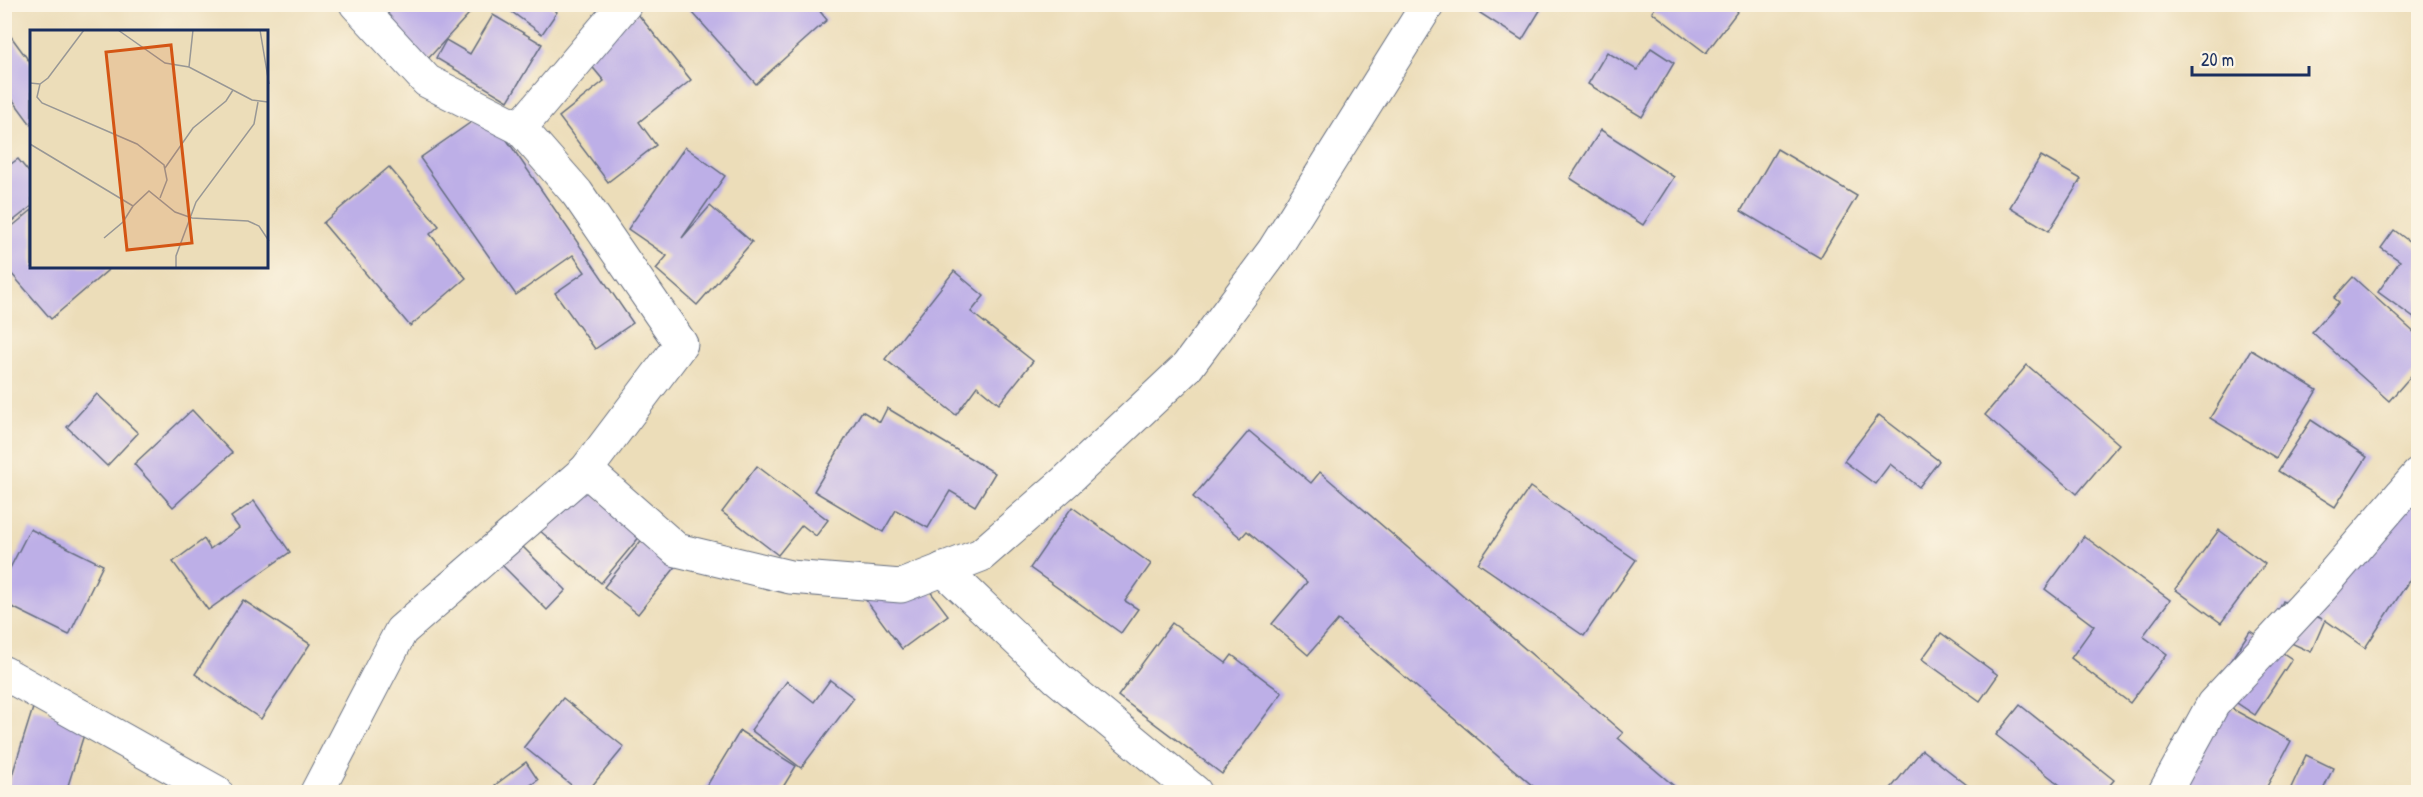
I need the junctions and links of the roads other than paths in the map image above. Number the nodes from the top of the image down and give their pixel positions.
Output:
1 (356, 4) edge
2 (625, 4) edge
3 (1428, 4) edge
4 (520, 128) junction
5 (586, 470) junction
6 (2418, 475) edge
7 (943, 569) junction
8 (4, 673) edge
9 (216, 792) edge
10 (317, 792) edge
11 (1195, 792) edge
12 (2165, 792) edge

1 - 4 street
2 - 4 street
3 - 7 street
4 - 5 street
5 - 7 street
5 - 10 street
6 - 12 street
7 - 11 street
8 - 9 street

